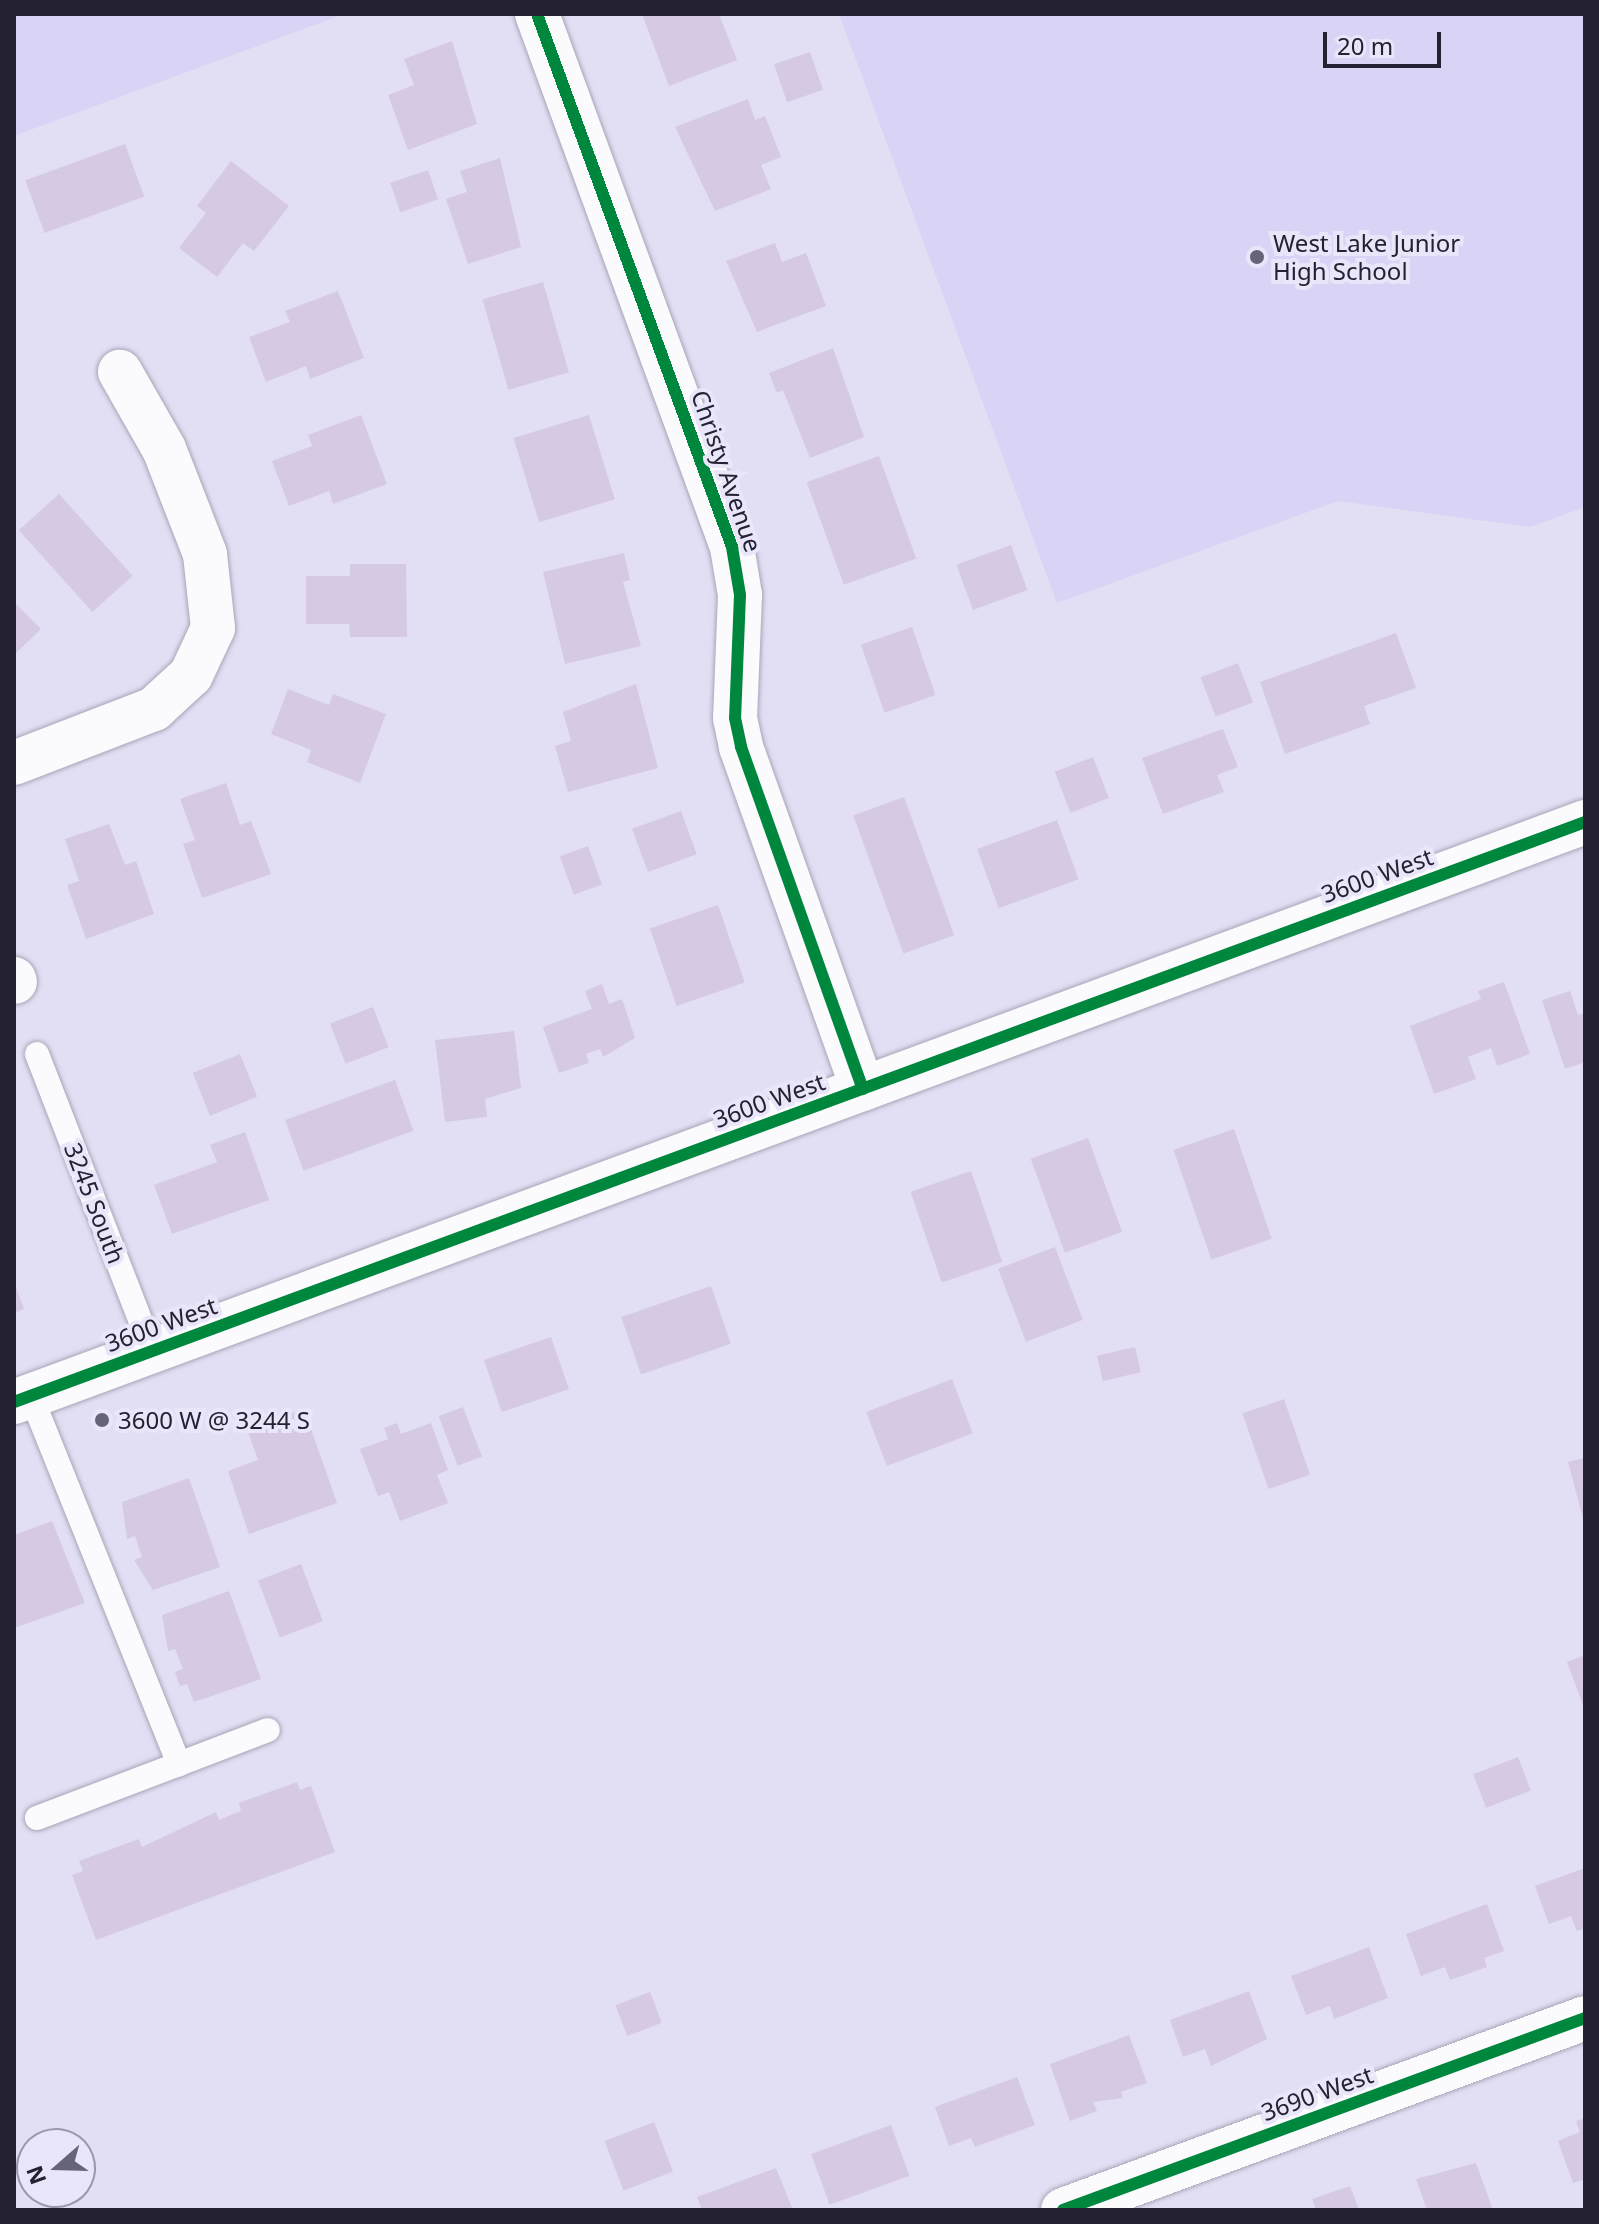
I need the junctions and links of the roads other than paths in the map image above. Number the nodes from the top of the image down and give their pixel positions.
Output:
1 (537, 14) edge
2 (120, 372) dead end
3 (14, 763) edge
4 (1585, 822) edge
5 (37, 1054) dead end
6 (863, 1089) junction
7 (152, 1351) junction
8 (22, 1399) edge
9 (268, 1730) dead end
10 (179, 1764) junction
11 (37, 1818) dead end
12 (1585, 2018) edge
13 (1063, 2210) edge

1 - 6 street, Christy Avenue
2 - 3 street
4 - 6 street, 3600 West
5 - 7 lane, 3245 South
6 - 7 street, 3600 West
7 - 8 street, 3600 West
8 - 10 lane
9 - 10 lane
10 - 11 lane
12 - 13 street, 3690 West

